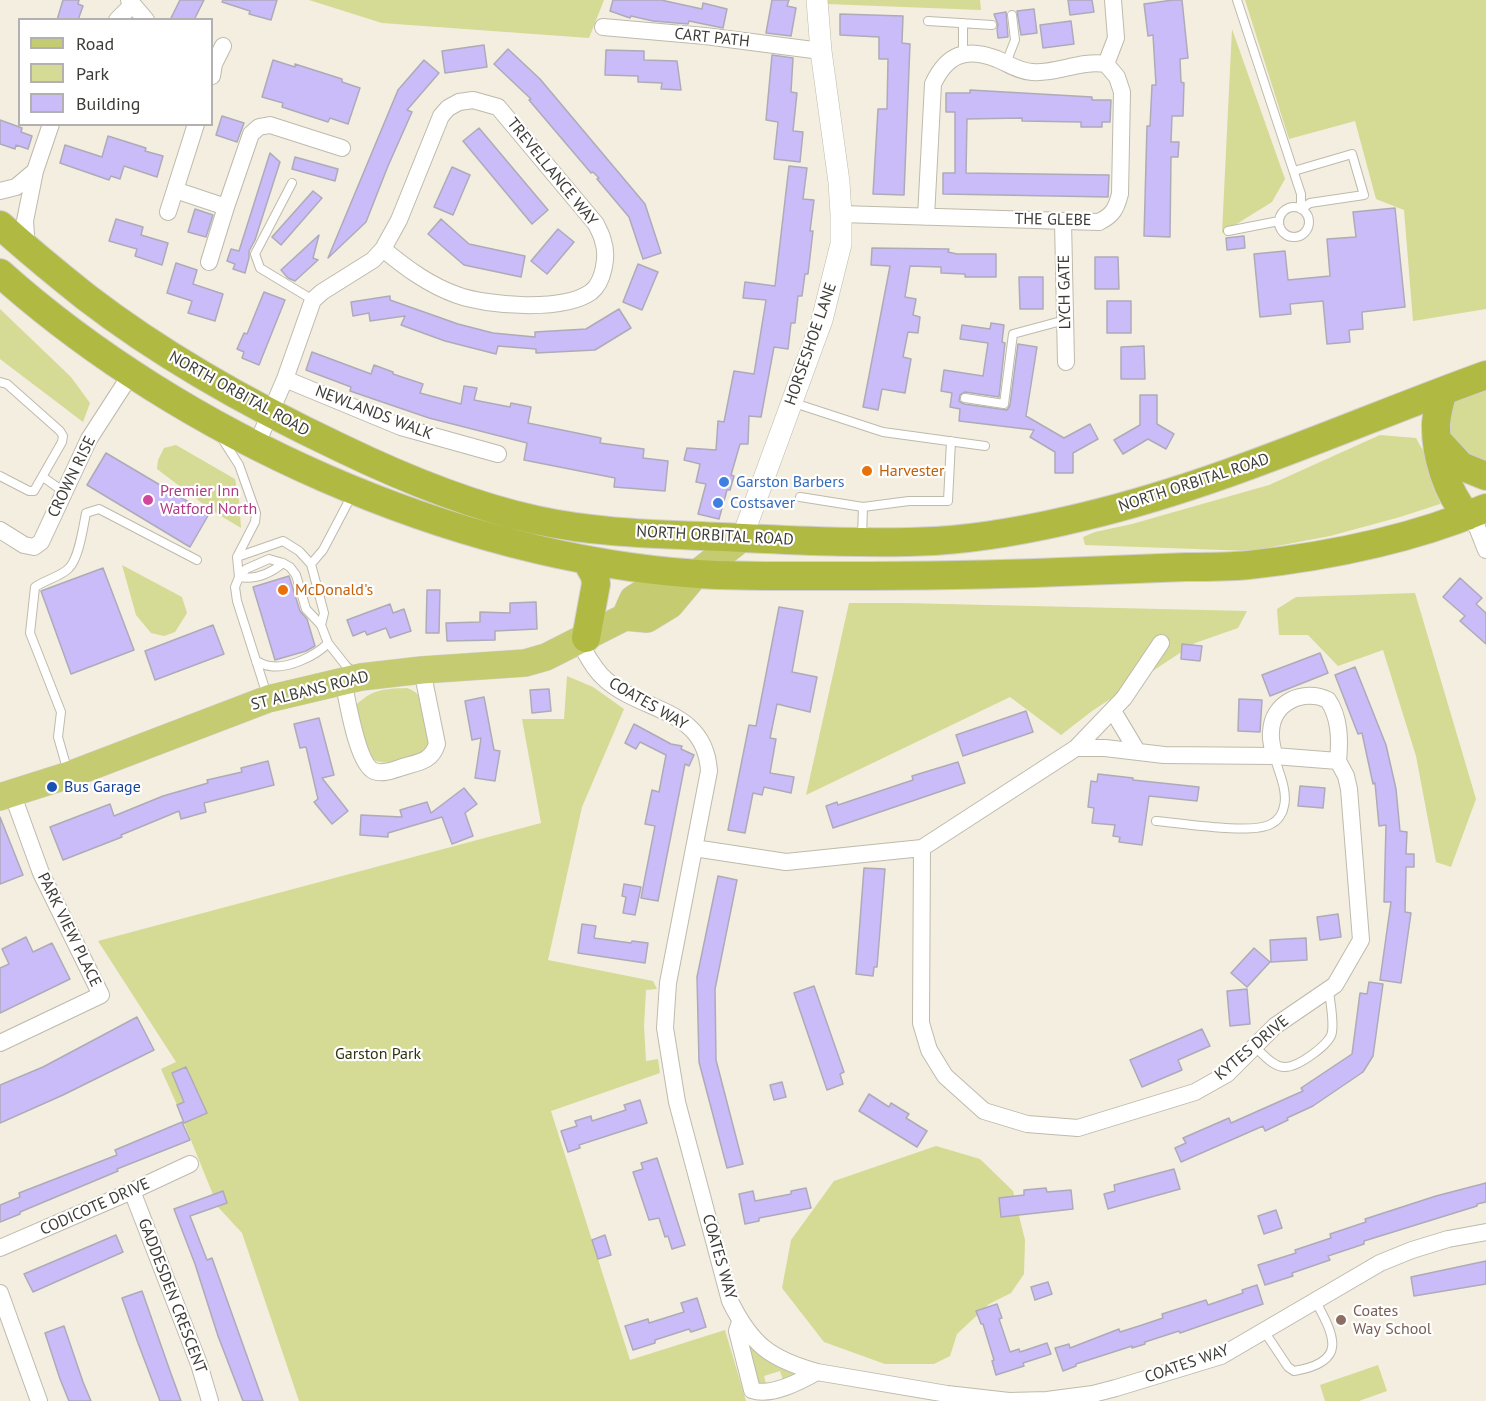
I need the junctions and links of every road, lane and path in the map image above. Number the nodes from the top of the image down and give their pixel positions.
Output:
1 (817, 0) edge
2 (1113, 0) edge
3 (1237, 0) edge
4 (131, 2) edge
5 (1012, 15) dead end
6 (119, 18) edge
7 (144, 18) edge
8 (928, 21) dead end
9 (963, 23) junction
10 (992, 24) dead end
11 (603, 27) dead end
12 (223, 46) dead end
13 (821, 51) junction
14 (963, 54) junction
15 (1006, 63) junction
16 (1106, 64) junction
17 (213, 66) edge
18 (50, 126) edge
19 (195, 126) edge
20 (342, 148) dead end
21 (35, 171) junction
22 (1294, 171) junction
23 (292, 183) dead end
24 (175, 190) junction
25 (0, 191) edge
26 (226, 207) junction
27 (1301, 209) junction
28 (168, 212) dead end
29 (841, 214) junction
30 (926, 217) junction
31 (1063, 221) junction
32 (1279, 221) junction
33 (0, 225) edge
34 (1228, 231) dead end
35 (27, 249) junction
36 (383, 249) junction
37 (209, 262) dead end
38 (0, 273) edge
39 (313, 300) junction
40 (1065, 320) junction
41 (1066, 362) dead end
42 (131, 374) junction
43 (1486, 375) edge
44 (285, 379) junction
45 (0, 382) edge
46 (1443, 391) junction
47 (965, 398) dead end
48 (791, 401) junction
49 (269, 412) junction
50 (214, 424) junction
51 (951, 441) junction
52 (1438, 441) junction
53 (256, 446) junction
54 (984, 446) dead end
55 (498, 454) dead end
56 (0, 476) edge
57 (1486, 476) edge
58 (43, 477) junction
59 (355, 490) junction
60 (64, 492) junction
61 (800, 497) dead end
62 (863, 507) junction
63 (1477, 512) edge
64 (0, 530) edge
65 (608, 531) junction
66 (742, 538) junction
67 (862, 542) junction
68 (1486, 550) edge
69 (237, 557) junction
70 (197, 560) dead end
71 (586, 560) junction
72 (283, 562) junction
73 (310, 564) junction
74 (696, 574) junction
75 (877, 576) junction
76 (239, 577) junction
77 (321, 625) junction
78 (582, 640) junction
79 (328, 643) junction
80 (1161, 643) dead end
81 (256, 661) junction
82 (422, 670) junction
83 (352, 679) junction
84 (268, 699) junction
85 (1113, 711) junction
86 (1076, 748) junction
87 (1137, 751) junction
88 (1274, 756) junction
89 (1338, 760) junction
90 (69, 775) junction
91 (6, 795) edge
92 (1156, 821) dead end
93 (694, 848) junction
94 (922, 848) junction
95 (1329, 989) junction
96 (0, 1043) edge
97 (1255, 1047) junction
98 (190, 1164) dead end
99 (132, 1191) junction
100 (1486, 1232) edge
101 (0, 1248) edge
102 (0, 1293) edge
103 (1315, 1300) junction
104 (740, 1322) junction
105 (1264, 1330) junction
106 (817, 1372) junction
107 (1118, 1395) edge
108 (39, 1401) edge
109 (210, 1401) edge

1 - 13 street, HORSESHOE LANE
2 - 16 street
3 - 22 lane
4 - 6 street
4 - 7 street
5 - 15 lane
8 - 9 lane
9 - 10 lane
9 - 14 lane
11 - 13 street, CART PATH
12 - 17 street
13 - 29 street, HORSESHOE LANE
14 - 15 street
14 - 30 street
15 - 16 street
16 - 31 street, THE GLEBE
18 - 21 street
19 - 24 street
20 - 26 street
21 - 25 street
21 - 35 street
22 - 27 lane
22 - 27 lane
23 - 39 lane
24 - 26 street
24 - 28 street
26 - 37 street
27 - 32 lane
27 - 32 lane
29 - 30 street, THE GLEBE
29 - 48 street, HORSESHOE LANE
30 - 31 street, THE GLEBE
31 - 40 street, LYCH GATE
32 - 34 lane
33 - 35 highway, NORTH ORBITAL ROAD
35 - 49 highway, NORTH ORBITAL ROAD
36 - 36 street, TREVELLANCE WAY
36 - 39 street, TREVELLANCE WAY
38 - 42 highway, NORTH ORBITAL ROAD
39 - 44 street
40 - 41 street, LYCH GATE
40 - 47 lane
42 - 50 highway, NORTH ORBITAL ROAD
42 - 60 street, CROWN RISE
43 - 46 highway, NORTH ORBITAL ROAD
44 - 49 street
44 - 55 street, NEWLANDS WALK
45 - 58 lane
46 - 52 highway
46 - 67 highway, NORTH ORBITAL ROAD
48 - 51 lane
48 - 66 street, HORSESHOE LANE
49 - 53 street
49 - 65 highway, NORTH ORBITAL ROAD
50 - 53 highway, NORTH ORBITAL ROAD
50 - 69 lane
51 - 54 lane
51 - 62 lane
52 - 57 highway
52 - 63 highway
53 - 59 highway, NORTH ORBITAL ROAD
56 - 58 lane
58 - 60 lane
59 - 71 highway, NORTH ORBITAL ROAD
59 - 73 lane
60 - 64 street, CROWN RISE
61 - 62 lane
62 - 67 lane
63 - 68 street
63 - 75 highway, NORTH ORBITAL ROAD
65 - 66 highway, NORTH ORBITAL ROAD
65 - 74 highway
66 - 67 highway, NORTH ORBITAL ROAD
66 - 74 main road, ST ALBANS ROAD
66 - 75 highway
69 - 73 lane
69 - 76 lane
70 - 90 lane
71 - 74 highway, NORTH ORBITAL ROAD
71 - 78 highway
72 - 76 lane
72 - 76 lane
72 - 77 lane
73 - 77 lane
74 - 75 highway, NORTH ORBITAL ROAD
74 - 78 main road, ST ALBANS ROAD
76 - 81 lane
77 - 79 lane
78 - 82 main road, ST ALBANS ROAD
78 - 93 street, COATES WAY
79 - 81 lane
79 - 83 lane
80 - 85 street
81 - 84 lane
82 - 83 main road, ST ALBANS ROAD
82 - 83 street
83 - 84 main road, ST ALBANS ROAD
84 - 90 main road, ST ALBANS ROAD
85 - 86 street
85 - 87 street
86 - 87 street
86 - 94 street
87 - 88 street
88 - 89 street
88 - 89 street
88 - 92 lane
89 - 95 street, KYTES DRIVE
90 - 91 main road, ST ALBANS ROAD
91 - 96 street, PARK VIEW PLACE
93 - 94 street
93 - 104 street, COATES WAY
94 - 97 street, KYTES DRIVE
95 - 97 street, KYTES DRIVE
95 - 97 lane
98 - 99 street, CODICOTE DRIVE
99 - 101 street, CODICOTE DRIVE
99 - 109 street, GADDESDEN CRESCENT
100 - 103 street, COATES WAY
102 - 108 street
103 - 105 street, COATES WAY
103 - 105 lane
104 - 106 street, COATES WAY
104 - 106 street
105 - 107 street, COATES WAY
106 - 107 street, COATES WAY

